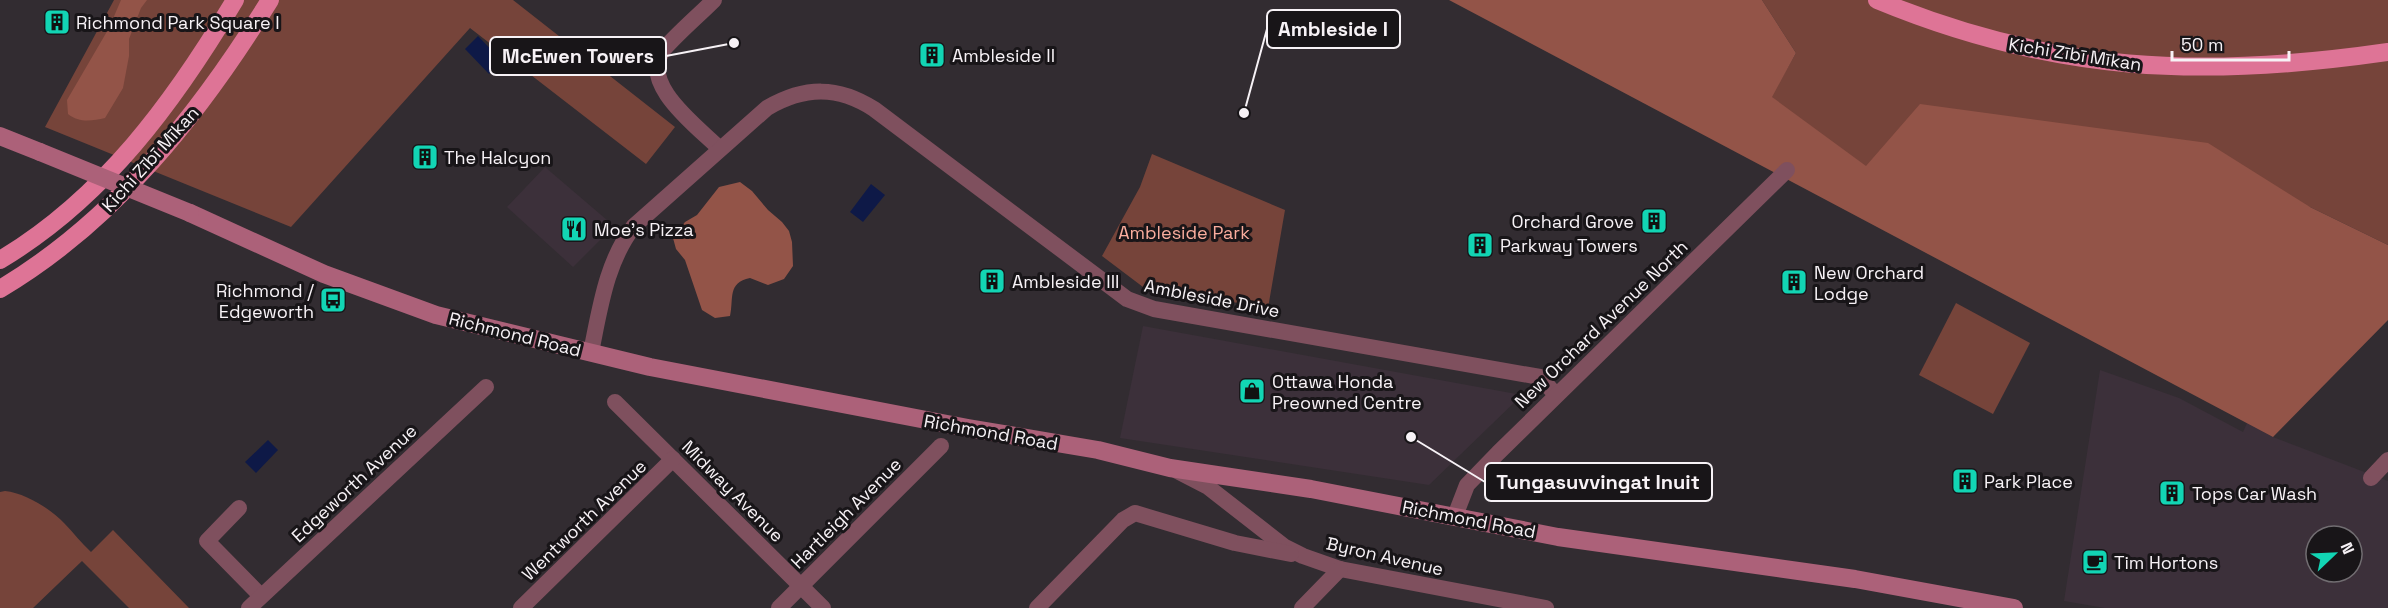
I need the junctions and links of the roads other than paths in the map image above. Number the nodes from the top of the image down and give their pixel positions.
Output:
1 (235, 0) edge
2 (270, 0) edge
3 (714, 0) edge
4 (1877, 0) edge
5 (2388, 52) edge
6 (0, 136) edge
7 (720, 149) junction
8 (1787, 170) dead end
9 (0, 260) edge
10 (0, 289) edge
11 (591, 352) junction
12 (486, 387) dead end
13 (1556, 395) junction
14 (615, 402) dead end
15 (941, 446) dead end
16 (674, 459) junction
17 (2388, 460) edge
18 (1170, 468) junction
19 (2371, 478) dead end
20 (239, 508) dead end
21 (1455, 516) junction
22 (1303, 556) junction
23 (1340, 569) junction
24 (801, 586) junction
25 (255, 602) edge
26 (521, 608) edge
27 (779, 608) edge
28 (823, 608) edge
29 (1036, 608) edge
30 (1302, 608) edge
31 (1546, 608) edge
32 (2014, 608) edge

1 - 9 highway, Kichi Zībī Mīkan
2 - 10 highway, Kichi Zībī Mīkan
3 - 7 street
4 - 5 highway, Kichi Zībī Mīkan
6 - 11 main road, Richmond Road, bridge
7 - 11 street, Ambleside Drive
7 - 13 street, Ambleside Drive
8 - 13 street, New Orchard Avenue North
11 - 18 main road, Richmond Road
12 - 25 street, Edgeworth Avenue
13 - 21 street, New Orchard Avenue North
14 - 16 street, Midway Avenue
15 - 24 street, Hartleigh Avenue
16 - 24 street, Midway Avenue
16 - 26 street, Wentworth Avenue
17 - 19 street
18 - 21 main road, Richmond Road
18 - 22 street, Byron Avenue
20 - 25 street
21 - 32 main road, Richmond Road
22 - 23 street, Byron Avenue
22 - 29 street
23 - 30 street
23 - 31 street, Byron Avenue
24 - 27 street, Hartleigh Avenue
24 - 28 street, Midway Avenue

